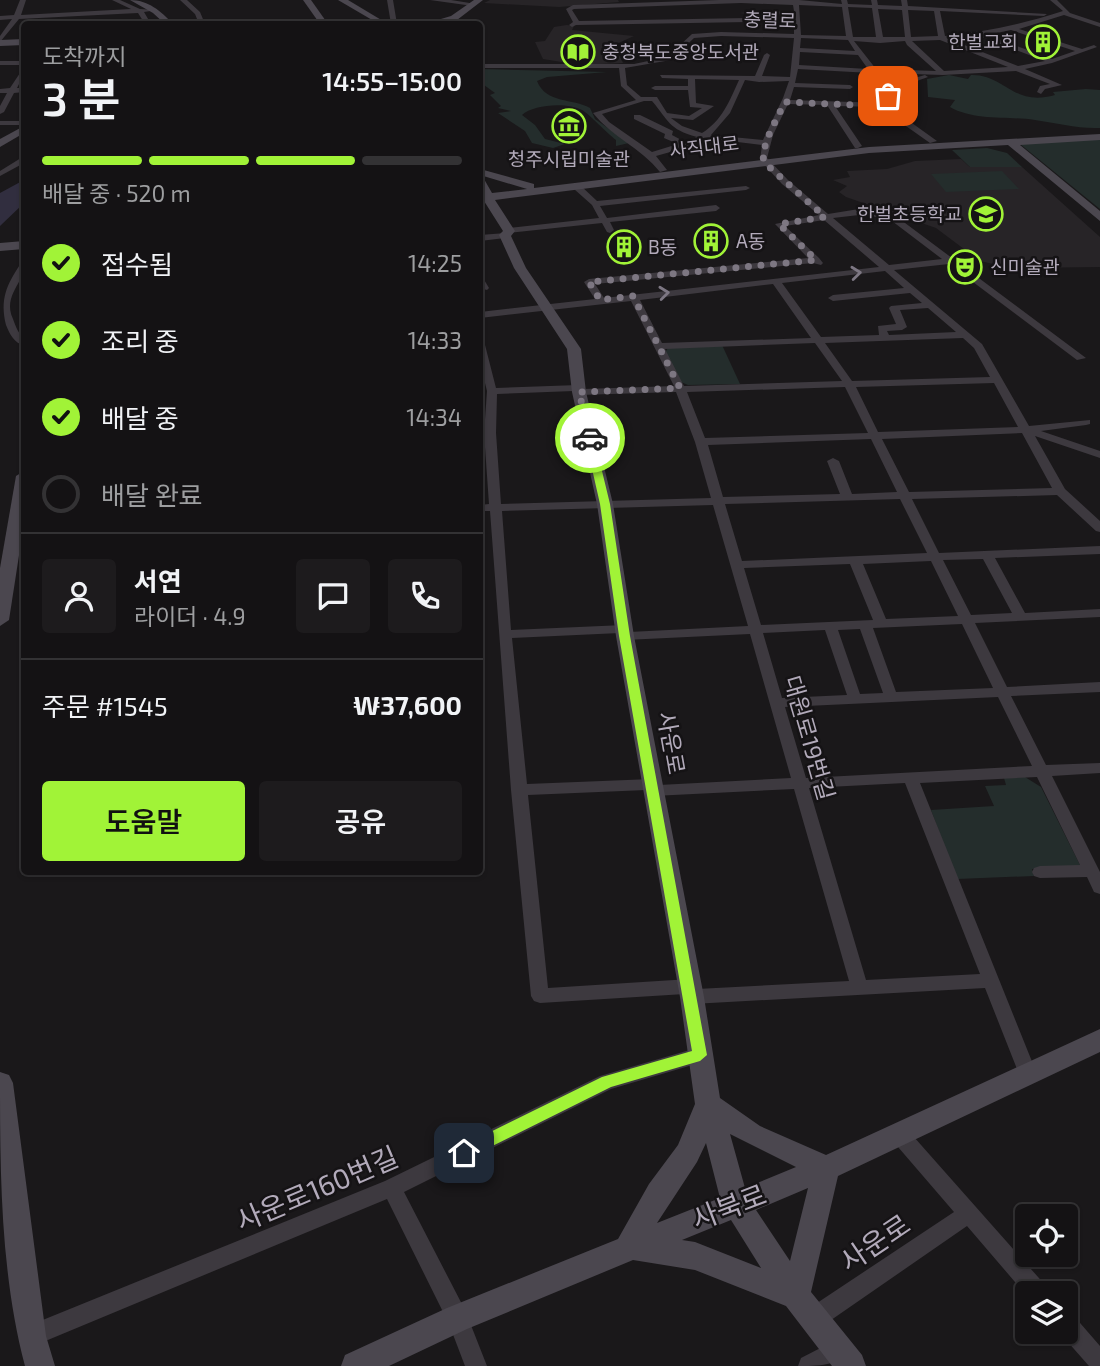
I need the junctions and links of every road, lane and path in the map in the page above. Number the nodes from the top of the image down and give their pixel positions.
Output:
1 (23, 0) edge
2 (116, 0) edge
3 (134, 0) edge
4 (183, 0) edge
5 (307, 0) edge
6 (342, 0) edge
7 (390, 0) edge
8 (433, 0) edge
9 (958, 0) edge
10 (988, 0) edge
11 (1052, 0) edge
12 (741, 1) edge
13 (1015, 1) edge
14 (476, 2) edge
15 (623, 2) edge
16 (796, 2) edge
17 (845, 3) edge
18 (875, 3) edge
19 (904, 3) edge
20 (1044, 4) dead end
21 (936, 8) junction
22 (154, 10) junction
23 (172, 10) dead end
24 (960, 10) junction
25 (140, 11) junction
26 (990, 11) junction
27 (57, 12) junction
28 (101, 13) junction
29 (742, 13) junction
30 (797, 13) junction
31 (1018, 13) junction
32 (1066, 13) junction
33 (1050, 15) junction
34 (17, 17) junction
35 (0, 18) edge
36 (748, 20) junction
37 (52, 21) edge
38 (97, 21) edge
39 (146, 21) edge
40 (167, 21) edge
41 (201, 21) edge
42 (322, 21) edge
43 (379, 21) edge
44 (394, 21) edge
45 (441, 21) edge
46 (707, 22) junction
47 (1100, 25) edge
48 (1009, 27) junction
49 (975, 34) junction
50 (692, 36) junction
51 (773, 36) junction
52 (795, 37) junction
53 (850, 39) junction
54 (942, 39) junction
55 (880, 41) junction
56 (908, 41) junction
57 (0, 42) edge
58 (21, 42) edge
59 (1094, 47) dead end
60 (797, 50) junction
61 (1082, 51) junction
62 (860, 53) junction
63 (767, 55) dead end
64 (1052, 61) junction
65 (0, 63) edge
66 (21, 63) edge
67 (483, 66) edge
68 (622, 67) junction
69 (794, 67) junction
70 (1017, 69) junction
71 (873, 70) junction
72 (943, 73) junction
73 (21, 74) edge
74 (662, 76) dead end
75 (691, 77) junction
76 (743, 80) junction
77 (759, 80) junction
78 (792, 82) junction
79 (850, 87) dead end
80 (655, 88) dead end
81 (692, 88) junction
82 (21, 90) edge
83 (12, 91) junction
84 (0, 92) edge
85 (889, 92) junction
86 (1041, 92) dead end
87 (639, 99) junction
88 (785, 102) junction
89 (830, 104) junction
90 (881, 106) junction
91 (0, 112) edge
92 (666, 115) junction
93 (637, 117) dead end
94 (0, 123) edge
95 (21, 123) edge
96 (21, 125) edge
97 (1100, 134) edge
98 (709, 136) junction
99 (933, 141) junction
100 (1010, 142) junction
101 (765, 143) junction
102 (979, 143) junction
103 (0, 144) edge
104 (685, 145) junction
105 (858, 146) junction
106 (651, 155) junction
107 (1028, 159) junction
108 (765, 161) junction
109 (21, 162) edge
110 (663, 170) junction
111 (483, 173) edge
112 (0, 174) edge
113 (577, 187) junction
114 (746, 188) dead end
115 (530, 189) junction
116 (483, 192) edge
117 (483, 194) edge
118 (595, 204) junction
119 (716, 208) dead end
120 (825, 217) junction
121 (1100, 217) edge
122 (602, 220) junction
123 (497, 223) edge
124 (610, 230) dead end
125 (483, 235) edge
126 (21, 238) edge
127 (0, 241) edge
128 (21, 244) edge
129 (0, 247) edge
130 (816, 260) junction
131 (951, 261) junction
132 (21, 270) edge
133 (886, 270) junction
134 (830, 276) junction
135 (816, 278) junction
136 (776, 282) junction
137 (911, 290) junction
138 (633, 296) junction
139 (833, 298) junction
140 (600, 300) junction
141 (931, 305) junction
142 (547, 306) junction
143 (841, 307) dead end
144 (483, 315) edge
145 (965, 335) junction
146 (884, 338) junction
147 (21, 340) edge
148 (819, 341) junction
149 (657, 346) junction
150 (483, 356) edge
151 (1082, 358) dead end
152 (997, 380) junction
153 (849, 384) junction
154 (680, 388) junction
155 (578, 390) junction
156 (492, 391) junction
157 (1086, 422) dead end
158 (1026, 430) junction
159 (874, 435) junction
160 (701, 442) junction
161 (1100, 455) edge
162 (833, 461) dead end
163 (1060, 491) junction
164 (902, 495) junction
165 (847, 497) junction
166 (720, 500) junction
167 (605, 504) junction
168 (498, 507) junction
169 (483, 508) edge
170 (21, 526) edge
171 (1100, 528) edge
172 (1100, 550) edge
173 (987, 555) junction
174 (935, 557) junction
175 (855, 560) junction
176 (735, 565) junction
177 (1100, 613) edge
178 (1020, 616) junction
179 (965, 619) junction
180 (0, 620) edge
181 (880, 622) junction
182 (865, 623) junction
183 (830, 625) junction
184 (753, 628) junction
185 (624, 633) junction
186 (505, 634) junction
187 (1100, 687) edge
188 (1002, 692) junction
189 (891, 697) junction
190 (855, 699) junction
191 (776, 703) junction
192 (1100, 768) edge
193 (1040, 771) junction
194 (910, 777) junction
195 (797, 783) junction
196 (652, 788) junction
197 (519, 790) junction
198 (1091, 871) junction
199 (1040, 872) dead end
200 (1100, 888) edge
201 (990, 981) junction
202 (859, 987) junction
203 (691, 992) junction
204 (1100, 1040) edge
205 (700, 1055) junction
206 (1028, 1074) junction
207 (0, 1083) edge
208 (708, 1104) junction
209 (899, 1134) junction
210 (826, 1168) junction
211 (392, 1188) junction
212 (736, 1204) junction
213 (968, 1214) junction
214 (629, 1246) junction
215 (1028, 1281) edge
216 (796, 1296) junction
217 (457, 1318) junction
218 (813, 1319) junction
219 (31, 1336) junction
220 (1078, 1337) edge
221 (845, 1358) edge
222 (1100, 1362) edge
223 (40, 1366) edge
224 (356, 1366) edge
225 (476, 1366) edge
226 (809, 1366) edge

1 - 34 street
2 - 25 street
3 - 22 street
4 - 41 street
5 - 42 street
6 - 43 street
7 - 44 street
8 - 14 street
9 - 24 street
10 - 26 street
11 - 32 street
12 - 15 street
12 - 16 street
12 - 29 street
13 - 31 street
14 - 45 street
15 - 46 street
16 - 17 street
16 - 30 street
17 - 18 street
17 - 53 street
18 - 19 street
18 - 55 street
19 - 21 street
19 - 56 street
20 - 33 street
21 - 24 street
21 - 54 street
22 - 25 street
22 - 40 street
23 - 40 street
24 - 26 street
24 - 49 street
25 - 28 street
25 - 39 street
26 - 31 street
27 - 28 street
27 - 34 street
27 - 37 street
28 - 38 street
29 - 30 street
29 - 36 street
30 - 52 street
31 - 33 street
32 - 33 street, 충렬로
32 - 47 street
33 - 48 street, 충렬로
34 - 35 street
34 - 57 street
36 - 46 street
36 - 51 street
46 - 50 street
48 - 49 street, 충렬로
48 - 61 street
49 - 54 street, 충렬로
49 - 64 street
50 - 51 street, 충렬로
50 - 68 street
51 - 52 street, 충렬로
52 - 53 street, 충렬로
52 - 60 street
53 - 55 street, 충렬로
53 - 62 street
54 - 56 street, 충렬로
54 - 70 street
55 - 56 street, 충렬로
56 - 72 street
57 - 58 street
59 - 61 street
60 - 62 street
60 - 69 street
61 - 64 street
62 - 71 street
63 - 77 street
64 - 70 street
65 - 66 street
67 - 68 street
68 - 87 street
69 - 71 street
69 - 78 street
70 - 72 street
70 - 86 street
71 - 72 street
71 - 85 street
72 - 85 street
73 - 83 street
74 - 75 street
75 - 76 street
75 - 81 street
76 - 77 street
76 - 98 street
77 - 78 street
78 - 79 street
78 - 88 street
80 - 81 street
81 - 92 street
82 - 83 street
83 - 84 street
83 - 91 street
85 - 90 street
87 - 92 street
87 - 106 street
88 - 89 street
88 - 101 street
89 - 90 street
89 - 105 street
90 - 99 street
92 - 98 street
93 - 104 street
94 - 95 street
96 - 103 street
97 - 99 street, 사직대로
97 - 100 street, 사직대로
98 - 101 street
98 - 104 street
99 - 105 street, 사직대로
100 - 102 street, 사직대로
100 - 107 street
101 - 108 street
102 - 107 street
102 - 108 street, 사직대로
104 - 106 street
105 - 108 street, 사직대로
106 - 110 street
107 - 121 street
108 - 110 street, 사직대로
108 - 113 street, 사직대로
108 - 120 street
109 - 112 street
110 - 115 street, 사직대로
111 - 115 street
113 - 115 street, 사직대로
113 - 118 street
114 - 118 street
115 - 116 street, 사직대로
115 - 123 street
117 - 123 street, 사운로
118 - 122 street
119 - 122 street
120 - 130 street
120 - 131 street
120 - 133 street
122 - 123 street
122 - 124 street
123 - 125 street
123 - 142 street, 사운로
126 - 127 street
128 - 129 street
130 - 134 street
130 - 140 street
131 - 133 street
131 - 151 street
132 - 147 street
134 -> 133 street
133 - 137 street
134 - 135 street
135 - 136 street
135 - 139 street
138 -> 136 street
136 - 148 street
137 - 139 street
137 - 141 street
138 - 140 street
138 - 149 street, 대원로19번길
139 - 143 street
140 - 142 street
141 - 145 street
141 - 146 street
142 - 144 street
142 - 155 street, 사운로
145 - 146 street
145 - 152 street
146 - 148 street
148 - 149 street
148 - 153 street
149 - 154 street, 대원로19번길
150 - 156 street
152 - 153 street
152 - 158 street
153 - 154 street
153 - 159 street
154 - 155 street
154 - 160 street, 대원로19번길
155 - 156 street
155 - 167 street, 사운로
156 - 168 street
157 - 158 street
158 - 159 street
158 - 161 street
158 - 163 street
159 - 160 street
159 - 164 street
160 - 166 street, 대원로19번길
162 - 165 street
163 - 164 street
163 - 171 street
164 - 165 street
164 - 174 street
165 - 166 street
166 - 167 street
166 - 176 street, 대원로19번길
167 - 168 street
167 - 185 street, 사운로
168 - 169 street
168 - 186 street
170 - 180 street
172 - 173 street
173 - 174 street
173 - 178 street
174 - 175 street
174 - 179 street
175 - 176 street
175 - 181 street
176 - 184 street, 대원로19번길
177 - 178 street
178 - 179 street
179 - 181 street
179 - 188 street
181 - 182 street
182 - 183 street
182 - 189 street
183 - 184 street
183 - 190 street
184 - 185 street
184 - 191 street, 대원로19번길
185 - 186 street
185 - 196 street, 사운로
186 - 197 street
187 - 188 street
188 - 189 street
188 - 193 street
189 - 190 street
190 - 191 street
191 - 195 street, 대원로19번길
192 - 193 street
193 - 194 street
193 - 198 street
194 - 195 street
194 - 201 street
195 - 196 street
195 - 202 street, 대원로19번길
196 - 197 street
196 - 203 street, 사운로
197 - 203 street
198 - 199 street
198 - 200 street
201 - 202 street
201 - 206 street
202 - 203 street
203 - 205 street, 사운로
204 - 206 street, 사북로
205 - 208 street, 사운로
205 - 211 street, 사운로160번길
206 - 209 street, 사북로
207 - 219 street
208 - 210 street
208 - 212 street, 사운로
208 - 214 street
209 - 210 street, 사북로
209 - 213 street
210 - 212 street, 사북로
210 - 216 street
211 - 217 street
211 - 219 street, 사운로160번길
212 - 214 street, 사북로
212 - 216 street, 사운로
213 - 215 street
213 - 218 street, 사운로
214 - 216 street
214 - 217 street, 사북로
216 - 218 street, 사운로
217 - 224 street, 사북로
217 - 225 street
218 - 221 street, 사운로
219 - 223 street
220 - 222 street
221 - 226 street

